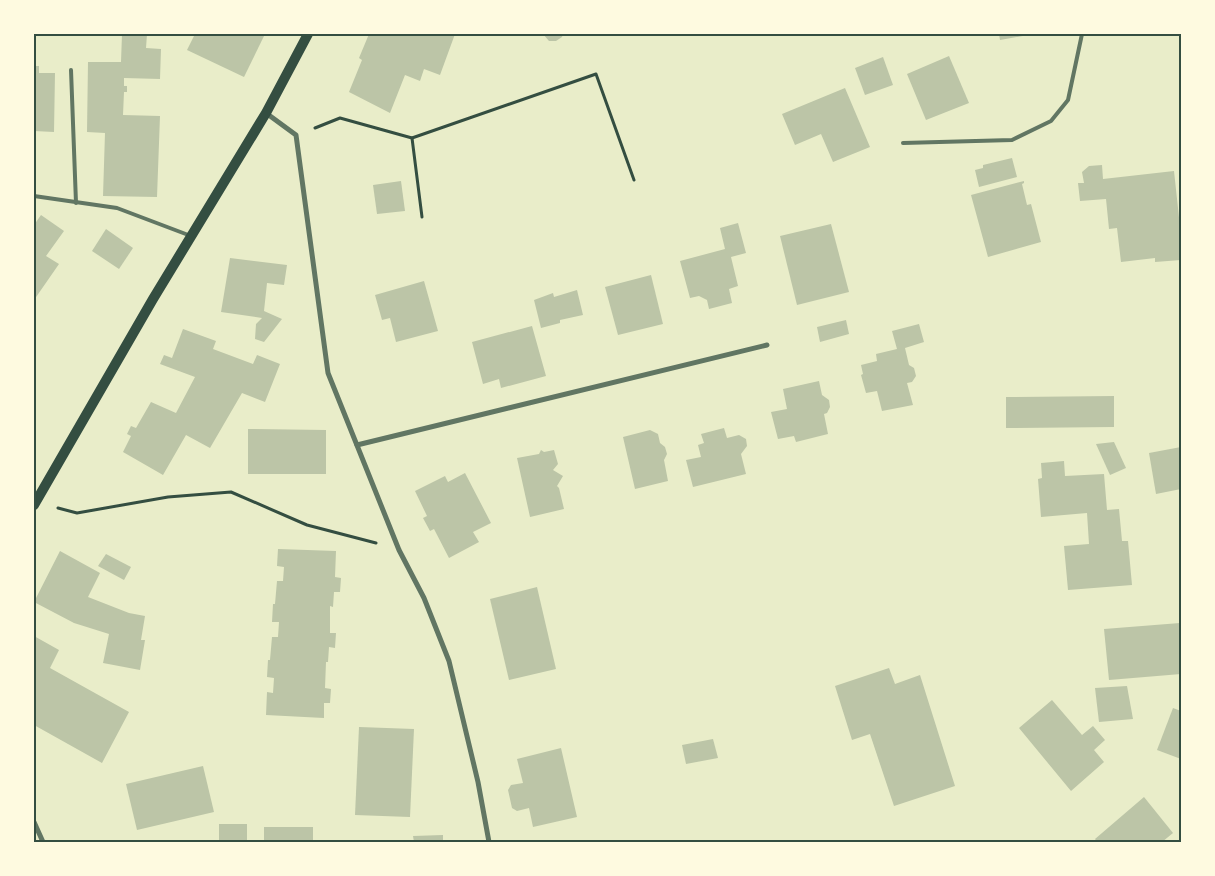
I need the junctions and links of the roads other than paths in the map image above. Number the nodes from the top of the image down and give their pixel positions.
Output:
1 (308, 34) edge
2 (1082, 34) edge
3 (71, 70) dead end
4 (266, 113) junction
5 (903, 143) dead end
6 (34, 196) edge
7 (76, 203) junction
8 (191, 236) junction
9 (767, 345) dead end
10 (357, 445) junction
11 (35, 503) edge
12 (34, 822) edge
13 (43, 842) edge
14 (489, 842) edge

1 - 4 main road
2 - 5 lane
3 - 7 lane
4 - 8 main road
4 - 10 street
6 - 7 lane
7 - 8 lane
8 - 11 main road
9 - 10 street
10 - 14 street
12 - 13 street

